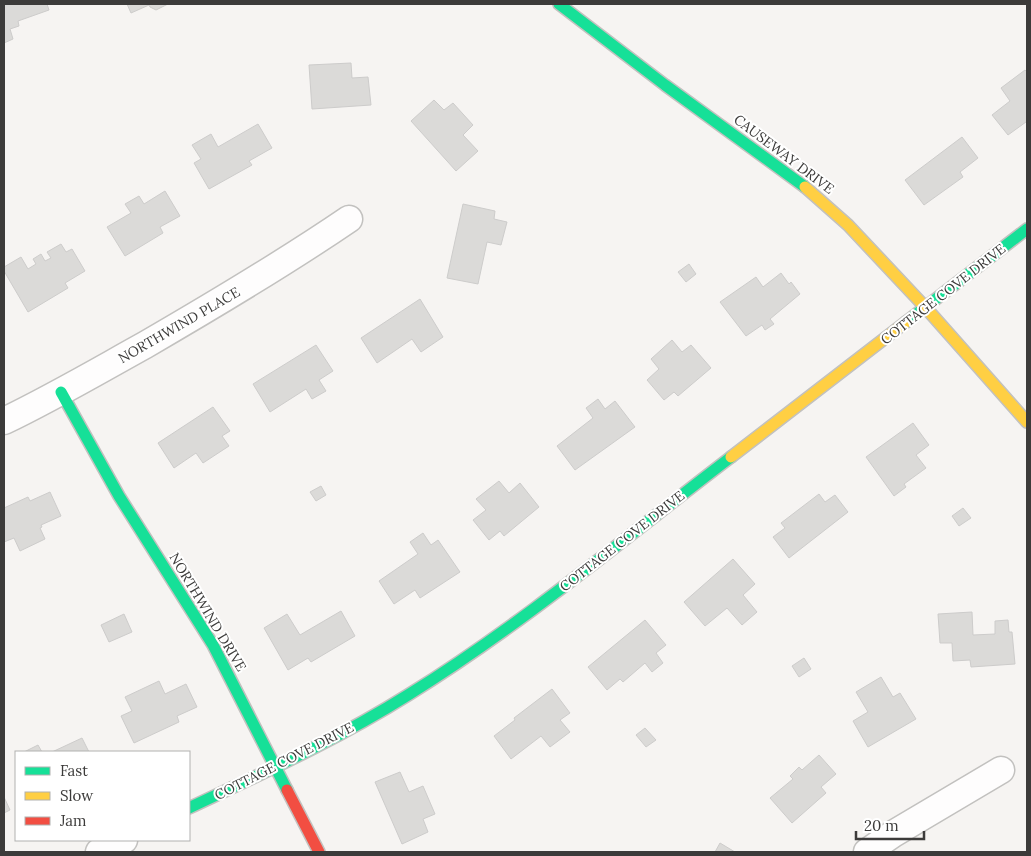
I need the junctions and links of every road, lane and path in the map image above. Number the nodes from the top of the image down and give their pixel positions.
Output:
1 (560, 4) edge
2 (349, 219) dead end
3 (1027, 229) edge
4 (926, 308) junction
5 (61, 392) junction
6 (4, 421) edge
7 (1027, 422) edge
8 (276, 766) junction
9 (1001, 770) dead end
10 (190, 808) edge
11 (122, 841) edge
12 (99, 852) edge
13 (319, 852) edge
14 (867, 852) edge

1 - 4 street, CAUSEWAY DRIVE
2 - 5 street, NORTHWIND PLACE
3 - 4 street, COTTAGE COVE DRIVE
4 - 7 street, CAUSEWAY DRIVE
4 - 8 street, COTTAGE COVE DRIVE
5 - 6 street, NORTHWIND PLACE
5 - 8 street, NORTHWIND DRIVE
8 - 10 street, COTTAGE COVE DRIVE
8 - 13 street, NORTHWIND DRIVE
9 - 14 street
11 - 12 street

